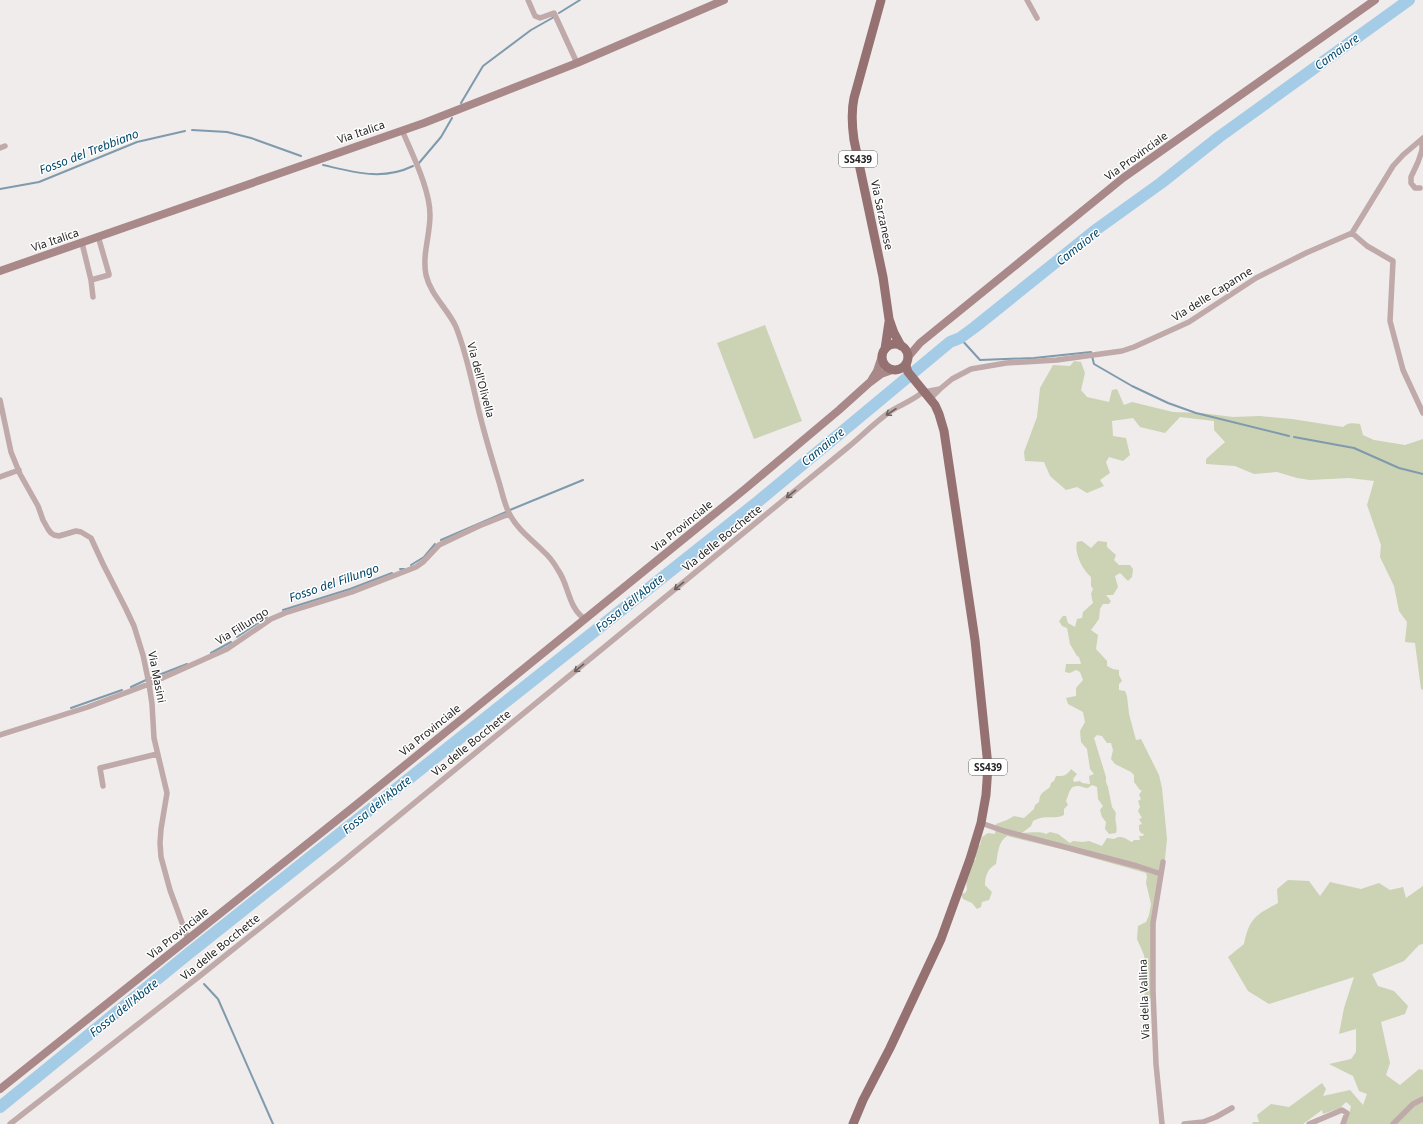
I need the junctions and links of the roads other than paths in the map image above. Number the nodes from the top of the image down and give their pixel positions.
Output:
1 (528, 0) edge
2 (724, 0) edge
3 (881, 0) edge
4 (1027, 0) edge
5 (1375, 0) edge
6 (1037, 18) dead end
7 (577, 64) junction
8 (402, 130) junction
9 (1422, 138) edge
10 (1420, 188) dead end
11 (1352, 233) junction
12 (98, 236) junction
13 (82, 243) junction
14 (0, 271) edge
15 (91, 280) junction
16 (93, 297) dead end
17 (889, 318) junction
18 (920, 343) junction
19 (902, 346) junction
20 (883, 353) junction
21 (907, 360) junction
22 (895, 370) junction
23 (908, 372) junction
24 (869, 383) junction
25 (940, 389) junction
26 (925, 393) junction
27 (0, 400) edge
28 (1423, 413) edge
29 (18, 470) junction
30 (0, 477) edge
31 (509, 514) junction
32 (585, 619) junction
33 (150, 684) junction
34 (0, 735) edge
35 (157, 754) junction
36 (103, 786) dead end
37 (982, 823) junction
38 (1163, 862) dead end
39 (1161, 874) junction
40 (188, 939) junction
41 (0, 1089) edge
42 (1423, 1099) edge
43 (1232, 1108) dead end
44 (16, 1122) edge
45 (10, 1124) edge
46 (853, 1124) edge
47 (1162, 1124) edge
48 (1184, 1124) edge
49 (1309, 1124) edge
50 (1343, 1124) edge
51 (1393, 1124) edge

1 - 7 street
2 - 7 main road, Via Italica
3 - 17 main road, Via Sarzanese / SS439
4 - 6 street
5 - 18 main road, Via Provinciale
7 - 8 main road, Via Italica
8 - 12 main road, Via Italica
8 - 31 street, Via dell'Olivella
9 - 10 street
9 - 11 street
11 - 25 street, Via delle Capanne
11 - 28 street
12 - 13 main road, Via Italica
12 - 15 street
13 - 14 main road, Via Italica
13 - 15 street
15 - 16 street
17 - 19 main road, Via Sarzanese / SS439
17 - 20 main road, Via Sarzanese
18 - 19 main road, Via Provinciale
18 - 21 main road, Via Provinciale
19 - 20 main road
19 - 21 main road
20 - 22 main road
20 - 24 main road, Via Provinciale
21 - 22 main road
21 - 23 main road
22 - 23 main road
22 - 24 main road, Via Provinciale
23 - 26 main road, SS439
24 - 32 main road, Via Provinciale
25 - 26 street, Via delle Capanne
25 - 26 street, Via delle Capanne
26 - 37 main road, SS439
26 -> 44 street, Via delle Bocchette
27 - 29 street, Via Masini
29 - 30 street
29 - 33 street, Via Masini
31 - 32 street, Via dell'Olivella
31 - 33 street, Via Fillungo
32 - 40 main road, Via Provinciale
33 - 34 street, Via Fillungo
33 - 35 street, Via Masini
35 - 36 street
35 - 40 street, Via Masini
37 - 39 street
37 - 46 main road, SS439
38 - 39 street, Via della Vallina
39 - 47 street, Via della Vallina
40 - 41 main road, Via Provinciale
42 - 51 street
43 - 48 street
44 - 45 street, Via delle Bocchette
49 - 50 street

